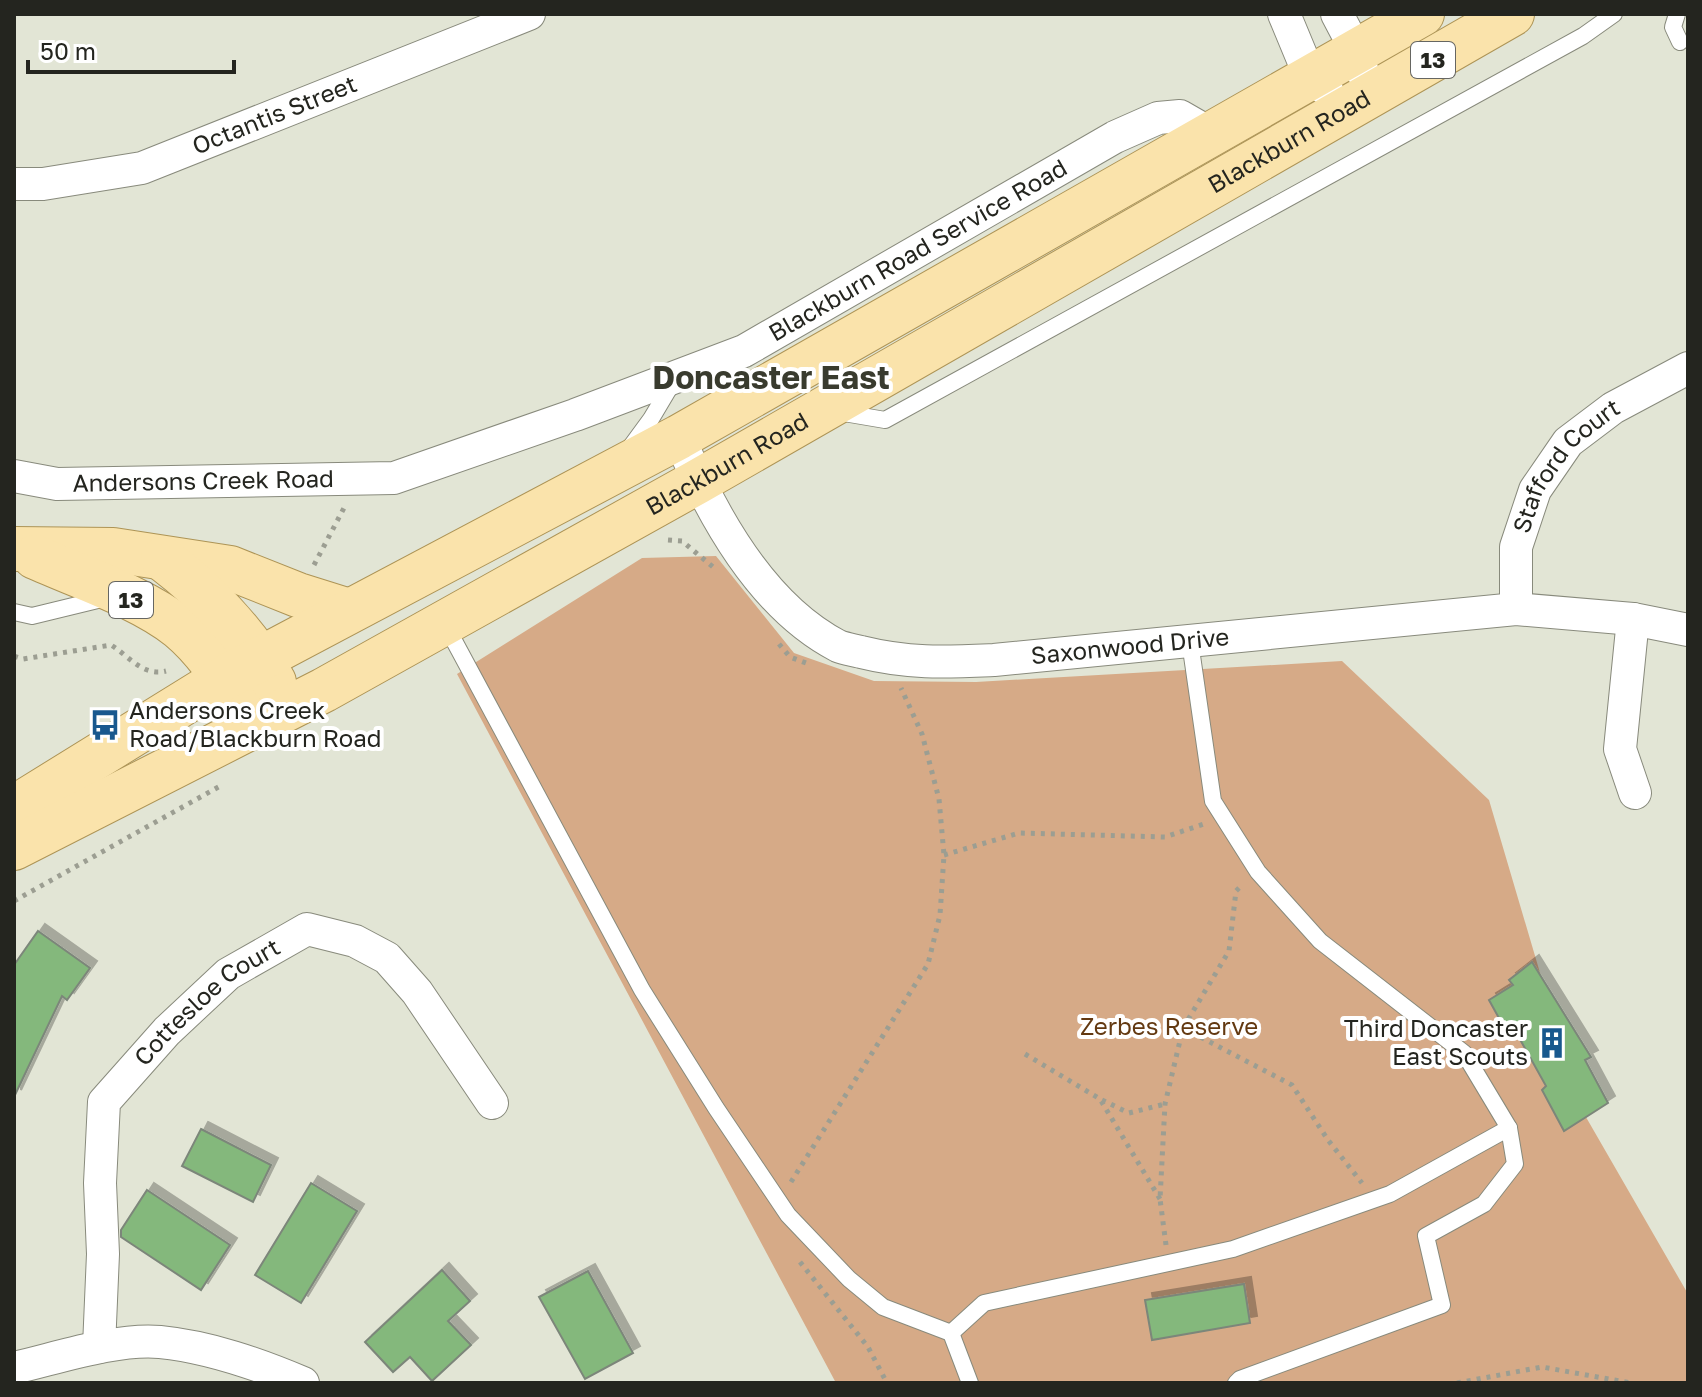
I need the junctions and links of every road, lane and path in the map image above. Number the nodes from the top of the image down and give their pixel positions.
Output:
1 (529, 14) edge
2 (1284, 14) edge
3 (1337, 14) edge
4 (1422, 14) edge
5 (1512, 14) edge
6 (1614, 14) edge
7 (1677, 14) edge
8 (1680, 42) dead end
9 (1357, 52) junction
10 (1311, 79) junction
11 (1361, 102) junction
12 (1213, 135) junction
13 (14, 184) edge
14 (1688, 368) edge
15 (676, 377) junction
16 (824, 410) junction
17 (679, 437) junction
18 (14, 476) edge
19 (609, 476) junction
20 (394, 478) joint
21 (358, 480) junction
22 (697, 482) junction
23 (16, 549) edge
24 (163, 559) junction
25 (119, 595) junction
26 (298, 595) junction
27 (1516, 609) junction
28 (349, 611) junction
29 (14, 612) edge
30 (1633, 619) junction
31 (444, 623) junction
32 (1688, 630) edge
33 (1190, 642) junction
34 (242, 668) junction
35 (901, 687) dead end
36 (288, 709) junction
37 (1635, 793) dead end
38 (14, 808) edge
39 (1221, 813) junction
40 (14, 848) edge
41 (944, 855) junction
42 (1258, 872) junction
43 (1183, 1028) junction
44 (1025, 1054) dead end
45 (1100, 1099) junction
46 (492, 1103) dead end
47 (1165, 1104) junction
48 (1509, 1128) junction
49 (789, 1185) dead end
50 (1160, 1199) junction
51 (1375, 1200) junction
52 (800, 1230) junction
53 (1168, 1263) junction
54 (951, 1333) junction
55 (99, 1347) junction
56 (14, 1368) edge
57 (303, 1383) edge
58 (887, 1383) edge
59 (970, 1383) edge
60 (1236, 1383) edge
61 (1457, 1383) edge
62 (1631, 1383) edge

1 - 13 street, Octantis Street
2 - 10 street
3 - 9 street
4 - 9 main road, Blackburn Road / 13
5 - 11 main road, Blackburn Road / 13
6 - 16 lane
7 - 8 lane
9 - 10 main road, Blackburn Road / 13
9 - 11 street
10 - 11 street
10 - 12 main road, Blackburn Road / 13
11 - 16 main road, Blackburn Road / 13
12 - 15 street, Blackburn Road Service Road
12 - 17 main road, Blackburn Road / 13
14 - 27 street, Stafford Court
15 - 19 lane
15 - 20 street, Blackburn Road Service Road
16 - 22 main road, Blackburn Road / 13
17 - 19 main road, Blackburn Road / 13
17 - 22 street, Saxonwood Drive
18 - 21 street, Andersons Creek Road
19 - 28 main road, Blackburn Road / 13
20 - 21 street, Andersons Creek Road
21 - 26 path
22 - 31 main road, Blackburn Road / 13
22 - 33 street, Saxonwood Drive
23 - 24 main road, 13
23 - 25 main road, 13
24 - 26 main road, 13
24 - 34 main road
25 - 29 lane
25 - 34 main road, 13
26 - 28 main road, 13
27 - 30 street, Saxonwood Drive
27 - 33 street, Saxonwood Drive
28 - 34 main road, Blackburn Road
30 - 32 street, Saxonwood Drive
30 - 37 street
31 - 36 main road, Blackburn Road / 13
31 - 52 lane
33 - 39 lane
34 - 36 main road
34 - 38 main road, Blackburn Road
35 - 41 path
36 - 40 main road, Blackburn Road
39 - 41 path
39 - 42 lane
41 - 49 path
42 - 43 path
42 - 48 lane
43 - 47 path
43 - 51 path
44 - 45 path
45 - 47 path
45 - 50 path
46 - 55 street, Cottesloe Court
47 - 50 path
48 - 51 lane
48 - 60 lane
50 - 53 path
51 - 53 lane
52 - 54 lane
52 - 58 path
53 - 54 lane
54 - 59 lane
55 - 56 street
55 - 57 street
61 - 62 path

